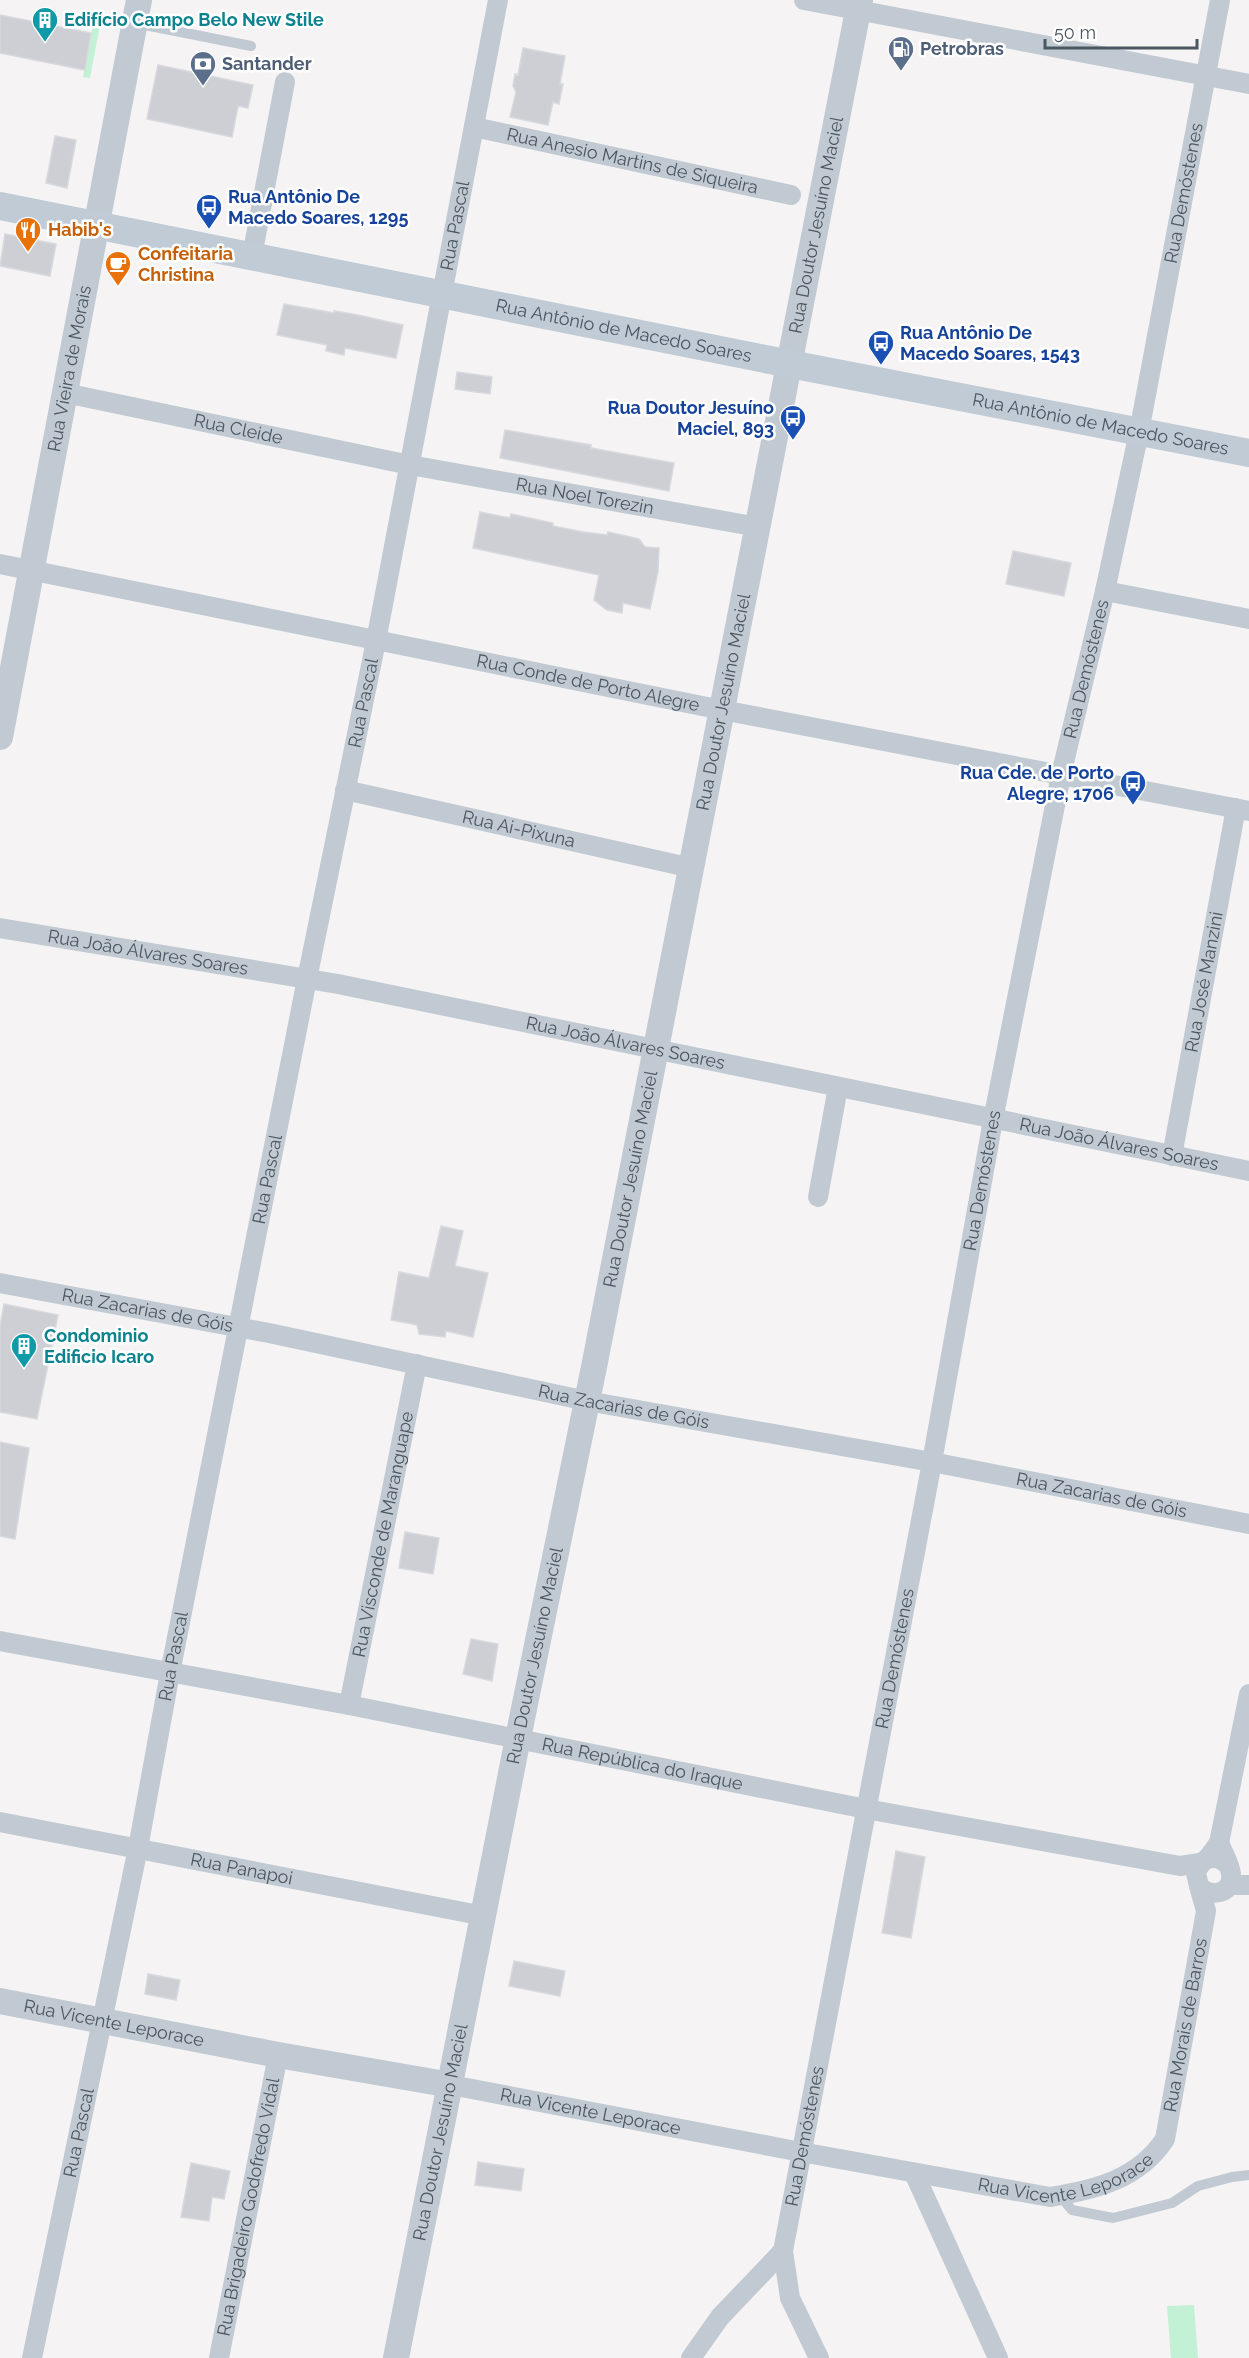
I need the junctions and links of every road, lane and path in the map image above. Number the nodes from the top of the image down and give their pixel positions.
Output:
1 (498, 0) edge
2 (804, 0) edge
3 (1220, 0) edge
4 (859, 6) edge
5 (136, 12) edge
6 (250, 46) dead end
7 (1204, 74) junction
8 (285, 82) dead end
9 (1249, 84) edge
10 (474, 127) junction
11 (791, 195) dead end
12 (0, 206) edge
13 (97, 225) junction
14 (252, 256) junction
15 (443, 295) junction
16 (789, 364) junction
17 (65, 393) junction
18 (1139, 432) junction
19 (1249, 453) edge
20 (410, 465) junction
21 (758, 527) junction
22 (0, 564) edge
23 (32, 570) junction
24 (1106, 591) junction
25 (1249, 619) edge
26 (376, 641) junction
27 (722, 710) junction
28 (0, 737) edge
29 (1061, 775) junction
30 (345, 790) junction
31 (1243, 810) edge
32 (692, 868) junction
33 (0, 928) edge
34 (307, 979) junction
35 (657, 1050) junction
36 (838, 1087) junction
37 (993, 1120) junction
38 (1172, 1156) junction
39 (1249, 1171) edge
40 (818, 1197) dead end
41 (0, 1283) edge
42 (239, 1328) junction
43 (417, 1364) junction
44 (587, 1401) junction
45 (932, 1462) junction
46 (1249, 1524) edge
47 (0, 1641) edge
48 (170, 1673) junction
49 (1249, 1695) edge
50 (349, 1704) junction
51 (518, 1738) junction
52 (1244, 1742) edge
53 (866, 1809) junction
54 (0, 1822) edge
55 (138, 1848) junction
56 (1200, 1866) junction
57 (1235, 1881) edge
58 (1206, 1911) junction
59 (484, 1916) junction
60 (0, 2001) edge
61 (100, 2021) junction
62 (278, 2055) junction
63 (451, 2085) junction
64 (1165, 2139) joint
65 (801, 2152) junction
66 (914, 2173) junction
67 (1249, 2175) edge
68 (1059, 2195) junction
69 (783, 2251) junction
70 (32, 2358) edge
71 (219, 2358) edge
72 (396, 2358) edge
73 (691, 2358) edge
74 (819, 2358) edge
75 (998, 2358) edge

1 - 10 street, Rua Pascal
2 - 4 street
3 - 7 street, Rua Demóstenes
4 - 7 street
4 - 16 street, Rua Doutor Jesuíno Maciel
5 - 6 lane
5 - 13 street, Rua Vieira de Morais
7 - 9 street
7 - 18 street, Rua Demóstenes
8 - 14 street
10 - 11 street, Rua Anesio Martins de Siqueira
10 - 15 street, Rua Pascal
12 - 13 main road, Rua Antônio de Macedo Soares
13 - 14 main road, Rua Antônio de Macedo Soares
13 - 17 street, Rua Vieira de Morais
14 - 15 main road, Rua Antônio de Macedo Soares
15 - 16 main road, Rua Antônio de Macedo Soares
15 - 20 street, Rua Pascal
16 - 18 main road, Rua Antônio de Macedo Soares
16 - 21 street, Rua Doutor Jesuíno Maciel
17 - 20 street, Rua Cleide
17 - 23 street, Rua Vieira de Morais
18 - 19 main road, Rua Antônio de Macedo Soares
18 - 24 street, Rua Demóstenes
20 - 21 street, Rua Noel Torezin
20 - 26 street, Rua Pascal
21 - 27 street, Rua Doutor Jesuíno Maciel
22 - 23 street, Rua Conde de Porto Alegre
23 - 26 street, Rua Conde de Porto Alegre
23 - 28 street, Rua Vieira de Morais
24 - 25 street
24 - 29 street, Rua Demóstenes
26 - 27 street, Rua Conde de Porto Alegre
26 - 30 street, Rua Pascal
27 - 29 street, Rua Conde de Porto Alegre
27 - 32 street, Rua Doutor Jesuíno Maciel
29 - 31 street, Rua Conde de Porto Alegre
29 - 37 street, Rua Demóstenes
30 - 32 street, Rua Ai-Pixuna
30 - 34 street, Rua Pascal
31 - 38 street, Rua José Manzini
32 - 35 street, Rua Doutor Jesuíno Maciel
33 - 34 street, Rua João Álvares Soares
34 - 35 street, Rua João Álvares Soares
34 - 42 street, Rua Pascal
35 - 36 street, Rua João Álvares Soares
35 - 44 street, Rua Doutor Jesuíno Maciel
36 - 37 street, Rua João Álvares Soares
36 - 40 street
37 - 38 street, Rua João Álvares Soares
37 - 45 street, Rua Demóstenes
38 - 39 street, Rua João Álvares Soares
41 - 42 street, Rua Zacarias de Góis
42 - 43 street, Rua Zacarias de Góis
42 - 48 street, Rua Pascal
43 - 44 street, Rua Zacarias de Góis
43 - 50 street, Rua Visconde de Maranguape
44 - 45 street, Rua Zacarias de Góis
44 - 51 street, Rua Doutor Jesuíno Maciel
45 - 46 street, Rua Zacarias de Góis
45 - 53 street, Rua Demóstenes
47 - 48 street, Rua República do Iraque
48 - 50 street, Rua República do Iraque
48 - 55 street, Rua Pascal
49 - 52 street, Rua Morais de Barros
50 - 51 street, Rua República do Iraque
51 - 53 street, Rua República do Iraque
51 - 59 street, Rua Doutor Jesuíno Maciel
52 - 56 street, Rua Morais de Barros
53 - 56 street, Rua República do Iraque
53 - 65 street, Rua Demóstenes
54 - 55 street, Rua Panapoi
55 - 59 street, Rua Panapoi
55 - 61 street, Rua Pascal
56 - 57 street
56 - 57 street, Rua República do Iraque
56 - 58 street, Rua Morais de Barros
57 - 58 street
58 - 64 street, Rua Morais de Barros
59 - 63 street, Rua Doutor Jesuíno Maciel
60 - 61 street, Rua Vicente Leporace
61 - 62 street, Rua Vicente Leporace
61 - 70 street, Rua Pascal
62 - 63 street, Rua Vicente Leporace
62 - 71 street, Rua Brigadeiro Godofredo Vidal
63 - 65 street, Rua Vicente Leporace
63 - 72 street, Rua Doutor Jesuíno Maciel
64 - 68 street, Rua Vicente Leporace
65 - 66 street, Rua Vicente Leporace
65 - 69 street, Rua Demóstenes
66 - 68 street, Rua Vicente Leporace
66 - 75 street
67 - 68 lane
69 - 73 street
69 - 74 street, Rua Demóstenes

